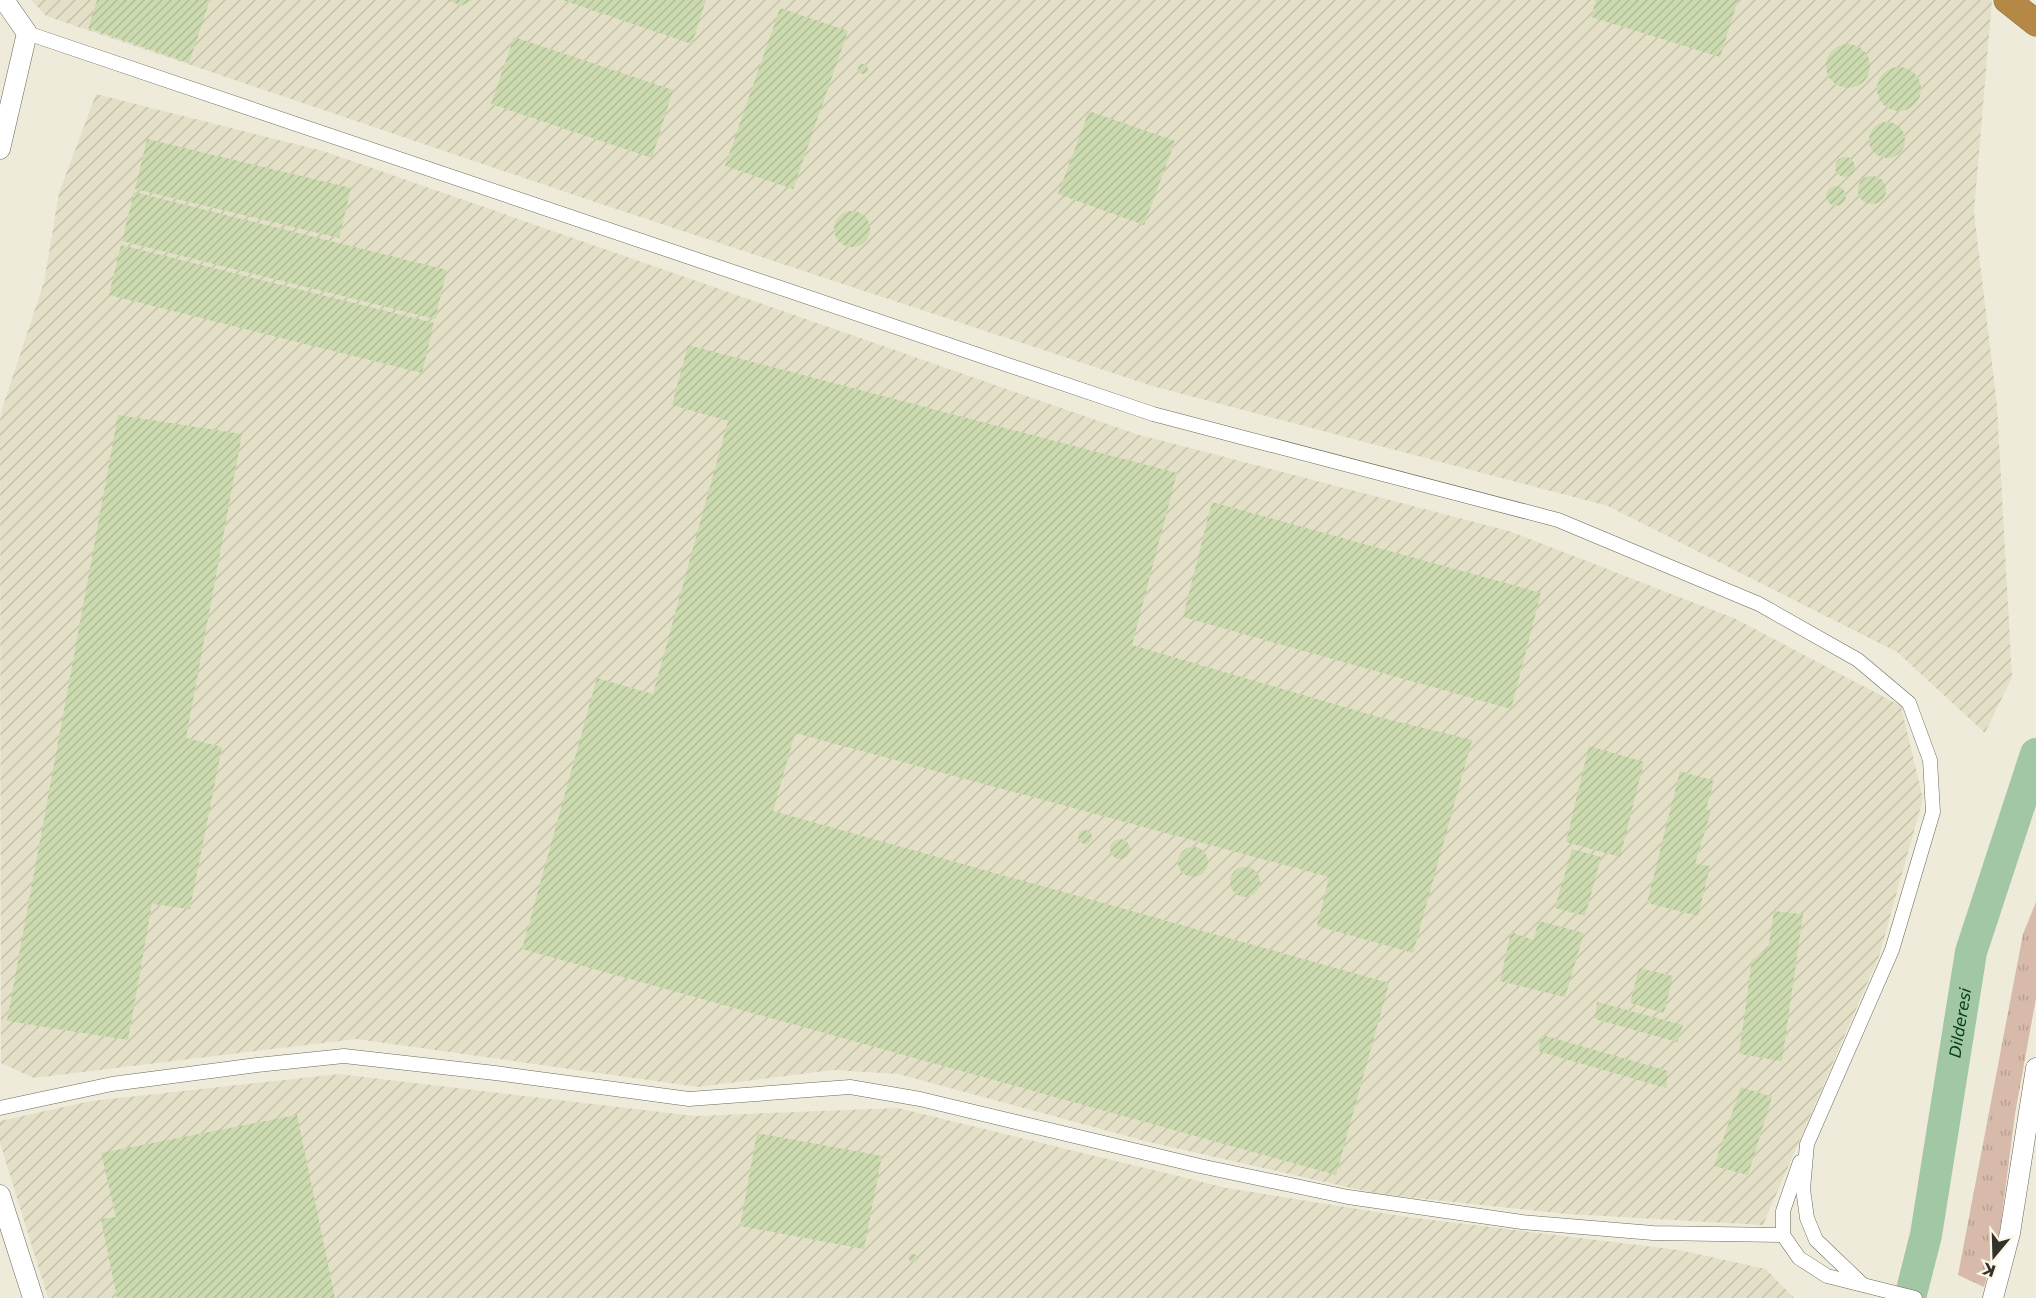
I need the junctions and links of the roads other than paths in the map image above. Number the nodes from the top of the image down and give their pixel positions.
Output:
1 (2007, 0) edge
2 (5, 3) edge
3 (2036, 22) edge
4 (27, 33) junction
5 (0, 149) edge
6 (2036, 1068) edge
7 (0, 1108) edge
8 (1807, 1144) junction
9 (0, 1195) edge
10 (1783, 1235) junction
11 (1862, 1283) junction
12 (33, 1298) edge
13 (1915, 1298) edge
14 (1994, 1298) edge

1 - 3 highway
2 - 4 street
4 - 5 street
4 - 8 street
6 - 14 street
7 - 10 street
8 - 10 street
8 - 11 street
9 - 12 street
10 - 11 street
11 - 13 street

